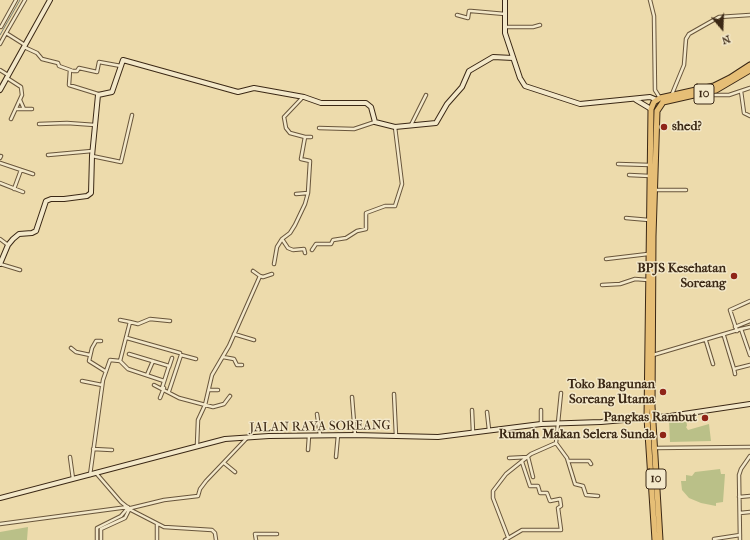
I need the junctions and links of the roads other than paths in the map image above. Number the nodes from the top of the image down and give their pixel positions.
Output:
1 (16, 0) edge
2 (25, 0) edge
3 (50, 0) edge
4 (505, 0) edge
5 (650, 0) edge
6 (506, 14) junction
7 (457, 15) dead end
8 (750, 15) edge
9 (540, 25) dead end
10 (0, 27) edge
11 (505, 27) junction
12 (6, 33) junction
13 (0, 44) edge
14 (25, 46) junction
15 (513, 58) junction
16 (750, 65) edge
17 (122, 66) junction
18 (0, 70) edge
19 (70, 70) junction
20 (750, 70) edge
21 (8, 76) junction
22 (750, 88) edge
23 (0, 90) edge
24 (741, 91) junction
25 (699, 92) junction
26 (98, 94) junction
27 (426, 95) dead end
28 (672, 95) junction
29 (303, 96) junction
30 (20, 99) junction
31 (658, 99) junction
32 (635, 100) junction
33 (16, 109) junction
34 (24, 109) junction
35 (32, 109) dead end
36 (651, 109) junction
37 (132, 115) dead end
38 (750, 116) edge
39 (11, 119) dead end
40 (375, 122) junction
41 (39, 124) dead end
42 (95, 125) junction
43 (411, 126) junction
44 (394, 127) junction
45 (319, 128) dead end
46 (305, 137) junction
47 (311, 137) dead end
48 (92, 153) junction
49 (48, 155) dead end
50 (0, 163) edge
51 (618, 164) dead end
52 (651, 165) junction
53 (21, 170) junction
54 (33, 174) dead end
55 (629, 175) dead end
56 (650, 176) junction
57 (0, 183) edge
58 (14, 190) junction
59 (652, 190) junction
60 (686, 190) dead end
61 (23, 192) dead end
62 (308, 193) junction
63 (296, 194) dead end
64 (626, 218) dead end
65 (649, 220) junction
66 (0, 239) edge
67 (282, 239) junction
68 (8, 245) junction
69 (312, 250) dead end
70 (305, 253) dead end
71 (648, 254) junction
72 (606, 259) dead end
73 (651, 260) junction
74 (0, 264) edge
75 (274, 264) dead end
76 (20, 270) dead end
77 (253, 272) dead end
78 (272, 274) dead end
79 (260, 276) junction
80 (648, 280) junction
81 (602, 285) dead end
82 (750, 301) edge
83 (120, 320) dead end
84 (170, 321) dead end
85 (750, 321) edge
86 (130, 322) junction
87 (735, 327) junction
88 (750, 327) edge
89 (741, 329) junction
90 (737, 331) junction
91 (234, 334) junction
92 (724, 336) junction
93 (126, 338) junction
94 (254, 340) dead end
95 (101, 341) dead end
96 (706, 341) junction
97 (749, 346) edge
98 (71, 348) dead end
99 (180, 353) dead end
100 (129, 354) dead end
101 (90, 355) junction
102 (652, 356) junction
103 (750, 356) edge
104 (223, 357) junction
105 (172, 358) dead end
106 (196, 359) dead end
107 (120, 361) junction
108 (153, 361) junction
109 (713, 364) dead end
110 (242, 365) dead end
111 (750, 365) edge
112 (169, 367) junction
113 (734, 369) junction
114 (105, 371) junction
115 (735, 374) dead end
116 (147, 376) junction
117 (82, 381) dead end
118 (164, 381) junction
119 (102, 385) junction
120 (154, 385) dead end
121 (163, 388) junction
122 (210, 390) junction
123 (218, 390) dead end
124 (169, 391) junction
125 (561, 393) dead end
126 (394, 394) dead end
127 (230, 396) dead end
128 (352, 397) dead end
129 (160, 398) dead end
130 (750, 404) edge
131 (205, 405) junction
132 (472, 410) dead end
133 (541, 410) dead end
134 (487, 412) dead end
135 (317, 414) dead end
136 (650, 418) junction
137 (558, 423) junction
138 (541, 424) junction
139 (489, 431) junction
140 (474, 433) junction
141 (338, 435) junction
142 (355, 435) junction
143 (309, 436) junction
144 (320, 436) junction
145 (396, 436) junction
146 (247, 437) junction
147 (556, 443) junction
148 (197, 446) junction
149 (750, 446) edge
150 (654, 448) junction
151 (93, 449) junction
152 (112, 450) dead end
153 (308, 450) dead end
154 (750, 456) edge
155 (70, 457) dead end
156 (336, 457) dead end
157 (528, 457) junction
158 (509, 458) dead end
159 (568, 461) junction
160 (522, 462) junction
161 (224, 463) junction
162 (591, 464) dead end
163 (235, 472) dead end
164 (96, 473) junction
165 (90, 475) junction
166 (533, 477) dead end
167 (73, 479) junction
168 (598, 496) dead end
169 (750, 496) edge
170 (739, 497) junction
171 (0, 498) edge
172 (129, 508) junction
173 (750, 512) edge
174 (740, 513) junction
175 (0, 524) edge
176 (157, 524) junction
177 (277, 534) dead end
178 (740, 535) junction
179 (508, 537) junction
180 (714, 539) dead end
181 (97, 540) edge
182 (101, 540) edge
183 (156, 540) edge
184 (216, 540) edge
185 (256, 540) edge
186 (505, 540) edge
187 (655, 540) edge
188 (660, 540) edge
189 (740, 540) edge

1 - 10 street
2 - 12 street
3 - 14 street
4 - 6 street
5 - 31 street
6 - 7 street
6 - 11 street
8 - 28 street
9 - 11 street
11 - 15 street
12 - 13 street
12 - 14 street
14 - 19 street
14 - 21 street
15 - 32 street
15 - 43 street
16 - 25 highway, 10
17 - 19 street
17 - 26 street
17 - 29 street
18 - 21 street
19 - 26 street
20 - 25 highway, 10
21 - 23 street
21 - 30 street
22 - 24 street
24 - 25 street
24 - 38 street
25 - 28 highway, 10
25 - 59 highway, 10
26 - 42 street
27 - 43 street
28 - 31 highway, 10
29 - 40 street
29 - 46 street
30 - 33 street
30 - 34 street
31 - 32 street
31 - 36 highway
32 - 36 street
33 - 34 street
33 - 39 street
34 - 35 street
36 - 52 highway, 10
37 - 48 street
40 - 44 street
40 - 45 street
41 - 42 street
42 - 48 street
43 - 44 street
44 - 69 street
46 - 47 street
46 - 62 street
48 - 49 street
48 - 68 street
50 - 53 street
51 - 52 street
52 - 56 highway, 10
53 - 54 street
53 - 58 street
55 - 56 street
56 - 59 highway, 10
57 - 58 street
58 - 61 street
59 - 60 street
59 - 65 highway, 10
59 - 73 highway, 10
62 - 63 street
62 - 67 street
64 - 65 street
65 - 71 highway, 10
66 - 68 street
67 - 70 street
67 - 75 street
68 - 74 street
71 - 72 street
71 - 73 highway, 10
73 - 80 highway, 10
73 - 102 highway, 10
74 - 76 street
77 - 79 street
78 - 79 street
79 - 91 street
80 - 81 street
80 - 136 highway, 10
82 - 87 street
83 - 86 street
84 - 86 street
85 - 87 street
86 - 93 street
87 - 90 street
88 - 89 street
89 - 90 street
89 - 97 street
90 - 92 street
91 - 94 street
91 - 104 street
92 - 96 street
92 - 113 street
93 - 99 street
93 - 107 street
95 - 101 street
96 - 102 street
96 - 109 street
97 - 103 street
98 - 101 street
100 - 108 street
101 - 114 street
102 - 136 highway, 10
104 - 110 street
104 - 122 street
105 - 112 street
106 - 124 street
107 - 114 street
107 - 116 street
108 - 112 street
108 - 116 street
111 - 113 street
112 - 118 street
113 - 115 street
114 - 119 street
116 - 118 street
117 - 119 street
118 - 121 street
119 - 151 street
120 - 121 street
121 - 124 street
121 - 129 street
122 - 123 street
122 - 131 street
124 - 131 street
125 - 137 street
126 - 145 street
127 - 131 street
128 - 142 street
130 - 136 street, JALAN RAYA SOREANG
131 - 148 street
132 - 140 street
133 - 138 street
134 - 139 street
135 - 144 street
136 - 137 street, JALAN RAYA SOREANG
136 - 150 highway, 10
136 - 187 highway, 10
137 - 138 street, JALAN RAYA SOREANG
137 - 147 street
138 - 139 street, JALAN RAYA SOREANG
139 - 140 street, JALAN RAYA SOREANG
140 - 145 street, JALAN RAYA SOREANG
141 - 142 street, JALAN RAYA SOREANG
141 - 144 street, JALAN RAYA SOREANG
141 - 156 street
142 - 145 street, JALAN RAYA SOREANG
143 - 144 street, JALAN RAYA SOREANG
143 - 146 street, JALAN RAYA SOREANG
143 - 153 street
146 - 148 street, JALAN RAYA SOREANG
146 - 161 street
147 - 157 street
147 - 159 street
148 - 164 street, JALAN RAYA SOREANG
149 - 150 street
150 - 188 highway, 10
151 - 152 street
151 - 165 street
154 - 170 street
155 - 167 street
157 - 158 street
157 - 160 street
157 - 166 street
159 - 162 street
159 - 168 street
160 - 179 street
160 - 179 street
161 - 163 street
161 - 172 street
164 - 165 street, JALAN RAYA SOREANG
164 - 172 street
165 - 167 street, JALAN RAYA SOREANG
167 - 171 street, JALAN RAYA SOREANG
169 - 170 street
170 - 174 street
172 - 175 street
172 - 176 street
172 - 181 street
172 - 182 street
173 - 174 street
174 - 178 street
176 - 183 street
176 - 184 street
177 - 185 street
178 - 180 street
178 - 189 street
179 - 186 street

